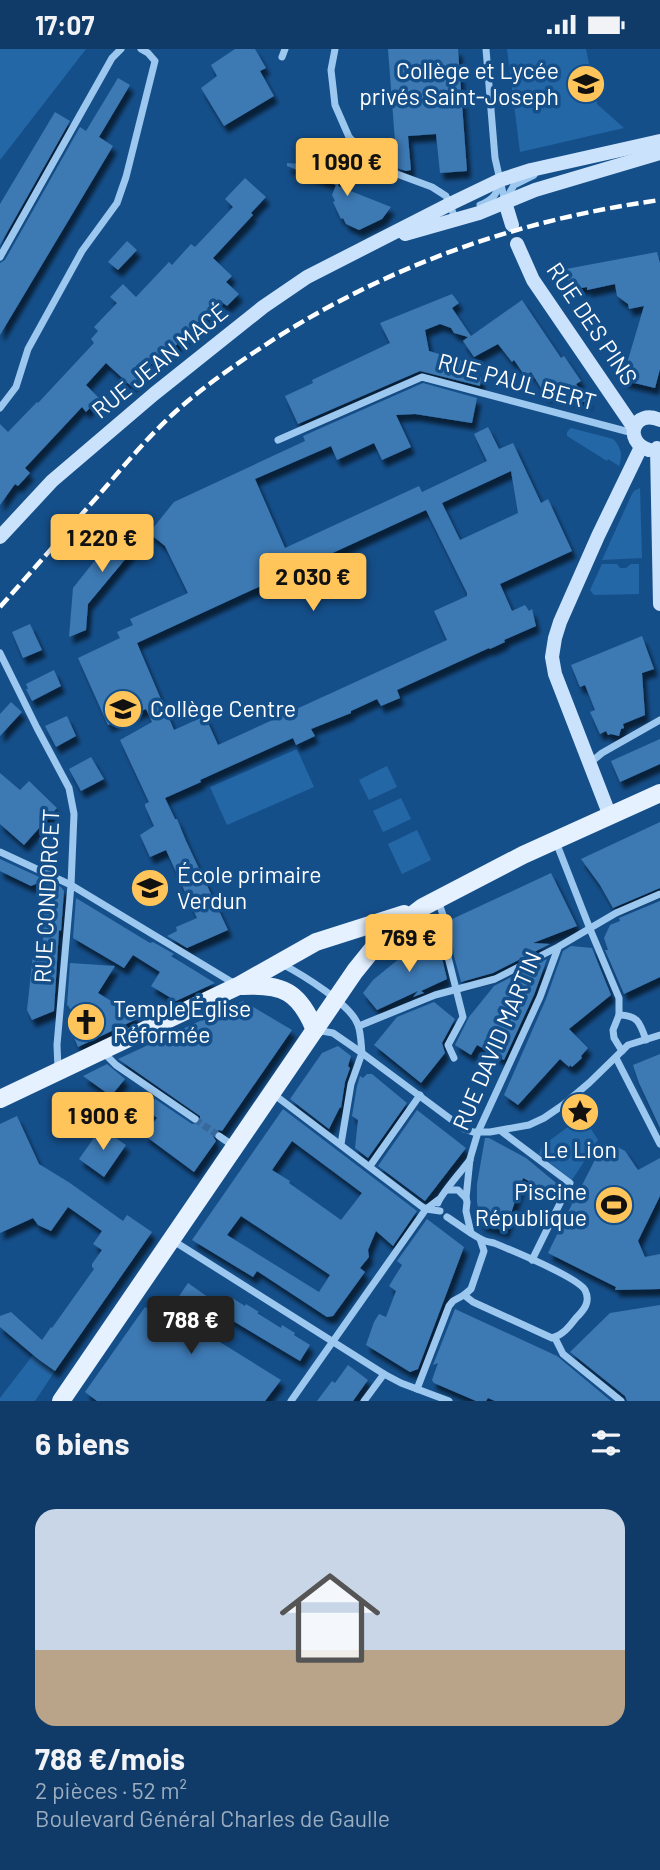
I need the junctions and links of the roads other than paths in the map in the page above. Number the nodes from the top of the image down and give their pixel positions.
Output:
1 (121, 49) edge
2 (141, 49) edge
3 (335, 49) edge
4 (486, 49) edge
5 (660, 141) edge
6 (660, 153) edge
7 (557, 164) junction
8 (500, 180) junction
9 (453, 213) junction
10 (505, 215) junction
11 (517, 244) dead end
12 (368, 246) junction
13 (0, 257) edge
14 (0, 408) edge
15 (660, 419) edge
16 (634, 430) junction
17 (278, 440) dead end
18 (641, 447) junction
19 (658, 447) edge
20 (0, 537) edge
21 (660, 604) edge
22 (0, 653) edge
23 (660, 720) edge
24 (590, 764) junction
25 (660, 793) edge
26 (610, 816) junction
27 (555, 841) junction
28 (0, 852) edge
29 (71, 885) junction
30 (659, 896) edge
31 (430, 903) junction
32 (590, 929) junction
33 (558, 947) junction
34 (279, 962) junction
35 (238, 986) junction
36 (457, 989) junction
37 (335, 1000) junction
38 (619, 1014) junction
39 (359, 1026) junction
40 (315, 1030) junction
41 (660, 1035) edge
42 (646, 1039) junction
43 (103, 1051) junction
44 (362, 1053) junction
45 (619, 1054) junction
46 (454, 1058) dead end
47 (58, 1072) junction
48 (272, 1092) junction
49 (420, 1095) junction
50 (0, 1099) edge
51 (195, 1119) tunnel mouth
52 (501, 1131) junction
53 (478, 1132) junction
54 (219, 1136) tunnel mouth
55 (341, 1144) junction
56 (660, 1144) edge
57 (234, 1147) junction
58 (470, 1159) junction
59 (370, 1166) junction
60 (447, 1190) junction
61 (466, 1198) junction
62 (438, 1200) junction
63 (426, 1209) junction
64 (440, 1211) junction
65 (466, 1211) junction
66 (447, 1217) junction
67 (471, 1233) junction
68 (171, 1240) junction
69 (480, 1240) junction
70 (532, 1260) junction
71 (464, 1296) junction
72 (555, 1338) junction
73 (334, 1342) junction
74 (384, 1374) junction
75 (417, 1389) junction
76 (425, 1392) junction
77 (61, 1401) edge
78 (292, 1401) edge
79 (364, 1401) edge
80 (424, 1401) edge
81 (449, 1401) edge
82 (621, 1401) edge

1 - 13 street
2 - 14 street
3 - 9 street
4 - 8 street
5 - 7 main road, RUE JEAN MACÉ
6 - 10 main road, RUE JEAN MACÉ
7 - 8 main road, RUE JEAN MACÉ
7 - 10 street
8 - 9 main road, RUE JEAN MACÉ
8 - 10 street
9 - 10 main road, RUE JEAN MACÉ
9 - 12 main road, RUE JEAN MACÉ
9 - 12 main road, RUE JEAN MACÉ
11 - 16 main road, RUE DES PINS
12 - 20 main road, RUE JEAN MACÉ
15 - 16 main road
16 - 17 street, RUE PAUL BERT
16 - 18 main road, RUE DES PINS
18 - 19 main road
18 - 24 main road
19 - 21 main road
22 - 29 street, RUE CONDORCET
23 - 24 street
24 - 26 main road
25 - 26 main road
26 - 27 main road
27 - 31 main road
27 - 32 street
28 - 29 street
29 - 35 street
29 - 47 street, RUE CONDORCET
30 - 32 street
31 - 34 main road
31 - 36 street
31 - 37 main road
32 - 33 street
32 - 38 street
33 - 36 street
33 - 53 street, RUE DAVID MARTIN
34 - 35 main road
34 - 37 street
35 - 40 main road
35 - 43 main road
36 - 39 street
36 - 46 street
37 - 39 street
37 - 40 main road
38 - 42 street
38 - 45 street
39 - 44 street
40 - 44 street
40 - 48 main road
41 - 42 street
42 - 45 street
43 - 47 main road
43 - 51 street
44 - 49 street
44 - 55 street
45 - 52 street
45 - 56 street
47 - 50 main road
48 - 55 street
48 - 57 main road
49 - 53 street
49 - 59 street
52 - 53 street
52 - 70 street
53 - 58 street, RUE DAVID MARTIN
54 - 57 street
55 - 59 street
57 - 68 main road
58 - 60 street
58 - 61 street, RUE DAVID MARTIN
59 - 63 street
60 - 61 street
60 - 62 street
61 - 65 street, RUE DAVID MARTIN
62 - 63 street
62 - 64 street
63 - 64 street
63 - 73 street
64 - 66 street
65 - 66 street
65 - 67 street, RUE DAVID MARTIN
66 - 67 street
67 - 69 street
68 - 73 street
68 - 77 main road
69 - 70 street
69 - 71 street
70 - 72 street
71 - 72 street
71 - 75 street
72 - 82 street
73 - 74 street
73 - 78 street
74 - 75 street
74 - 79 street
75 - 76 street
76 - 80 street
76 - 81 street

